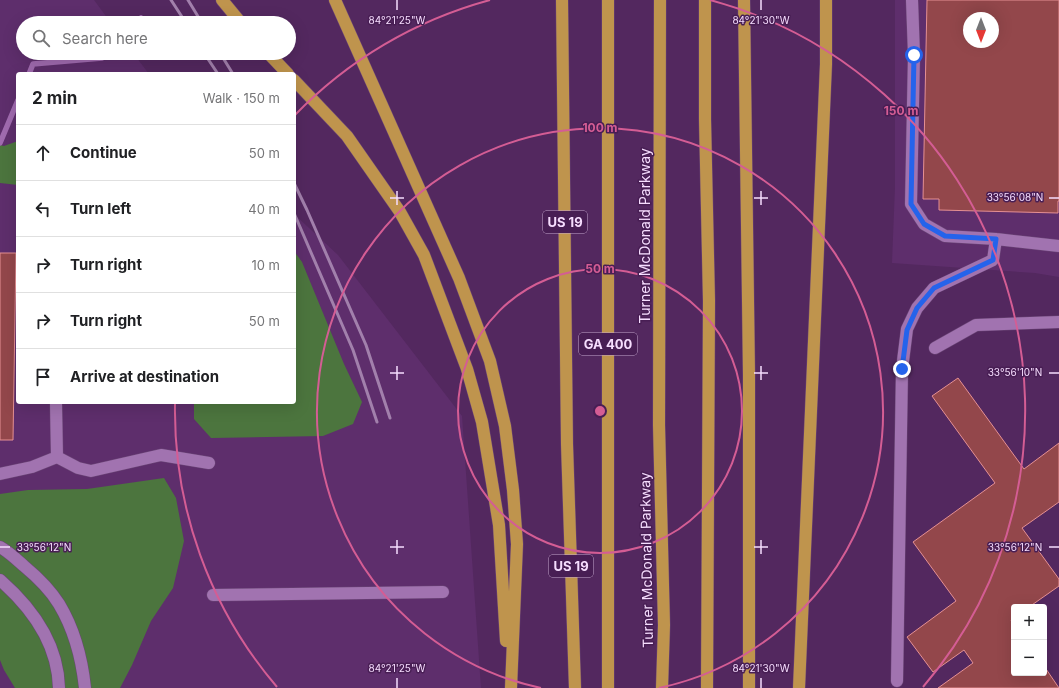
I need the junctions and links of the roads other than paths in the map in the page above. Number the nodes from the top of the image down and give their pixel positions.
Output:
1 (222, 0) edge
2 (335, 0) edge
3 (562, 0) edge
4 (608, 0) edge
5 (660, 0) edge
6 (705, 0) edge
7 (744, 0) edge
8 (826, 0) edge
9 (832, 0) edge
10 (912, 0) edge
11 (235, 16) edge
12 (275, 60) edge
13 (826, 64) junction
14 (286, 72) edge
15 (296, 82) edge
16 (996, 239) junction
17 (1059, 246) edge
18 (1059, 322) edge
19 (935, 348) dead end
20 (56, 404) edge
21 (57, 457) junction
22 (209, 463) dead end
23 (0, 474) edge
24 (0, 547) edge
25 (0, 580) edge
26 (443, 592) dead end
27 (213, 595) dead end
28 (897, 681) dead end
29 (59, 688) edge
30 (85, 688) edge
31 (510, 688) edge
32 (575, 688) edge
33 (608, 688) edge
34 (662, 688) edge
35 (707, 688) edge
36 (749, 688) edge
37 (799, 688) edge

1 - 11 highway
2 - 31 highway
3 - 32 highway, US 19
4 - 33 highway, GA 400
5 - 34 highway, Turner McDonald Parkway
6 - 35 highway
7 - 36 highway
8 - 13 highway
9 - 13 highway
10 - 16 street
12 - 14 highway
13 - 37 highway
15 - 31 highway
16 - 17 street
16 - 28 street
18 - 19 street
20 - 21 street
21 - 22 street
21 - 23 street
24 - 30 street
25 - 29 street
26 - 27 street

